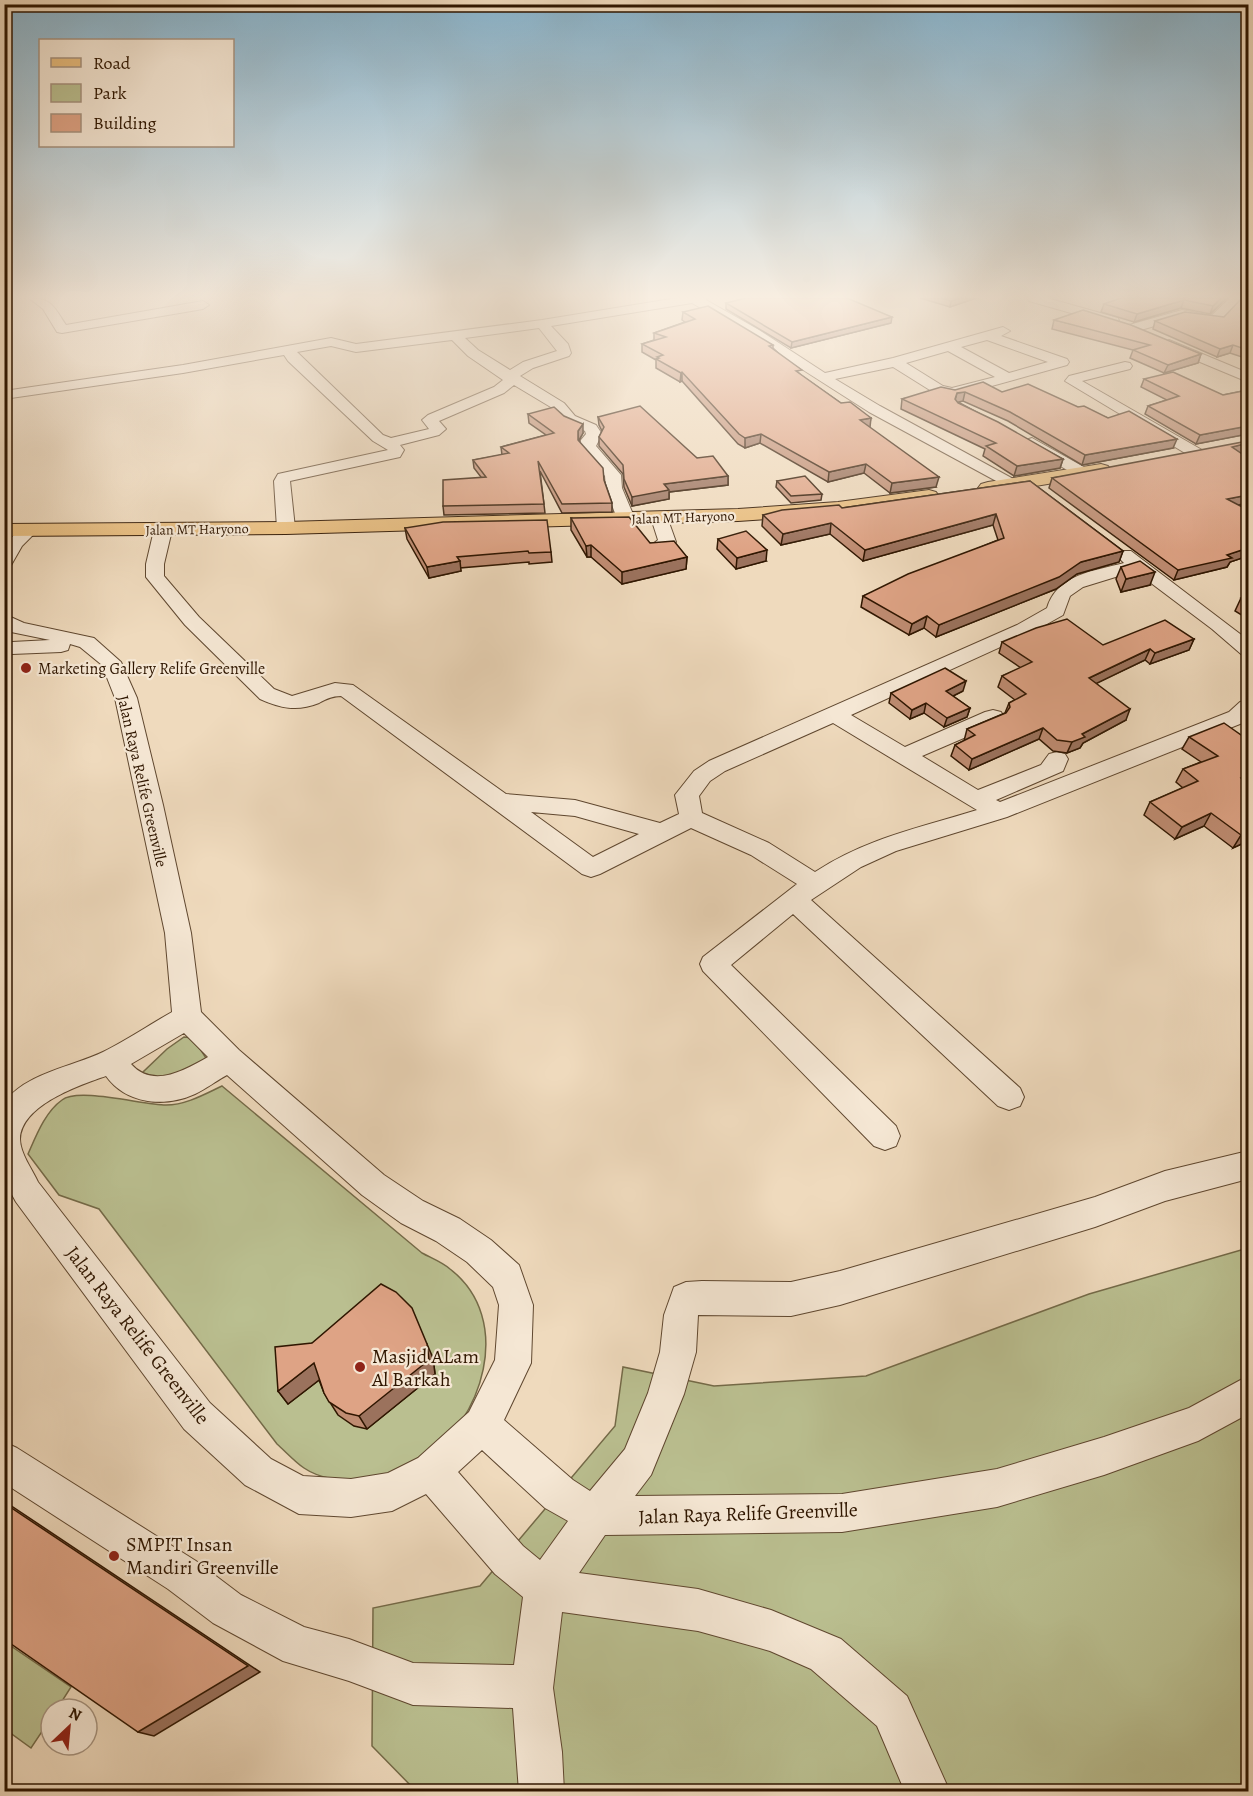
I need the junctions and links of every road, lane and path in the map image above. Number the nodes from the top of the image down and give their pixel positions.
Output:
1 (91, 382) edge
2 (318, 382) edge
3 (509, 382) edge
4 (521, 382) edge
5 (832, 382) edge
6 (929, 382) edge
7 (991, 382) edge
8 (1075, 382) edge
9 (4, 394) edge
10 (1023, 438) edge
11 (391, 444) junction
12 (1217, 448) edge
13 (1196, 453) junction
14 (1164, 459) edge
15 (1117, 468) edge
16 (1085, 474) junction
17 (1019, 483) junction
18 (970, 490) edge
19 (949, 493) edge
20 (1050, 499) edge
21 (660, 518) junction
22 (626, 519) junction
23 (286, 528) junction
24 (4, 530) edge
25 (29, 530) junction
26 (164, 530) junction
27 (1109, 543) edge
28 (658, 548) edge
29 (4, 563) edge
30 (1137, 565) junction
31 (4, 620) edge
32 (90, 644) junction
33 (4, 646) edge
34 (1248, 650) edge
35 (1248, 707) edge
36 (834, 714) junction
37 (993, 717) edge
38 (906, 755) junction
39 (1057, 759) dead end
40 (977, 799) junction
41 (502, 802) junction
42 (998, 811) junction
43 (691, 818) junction
44 (660, 832) junction
45 (805, 892) junction
46 (187, 1017) junction
47 (229, 1059) junction
48 (112, 1061) junction
49 (1009, 1097) dead end
50 (885, 1136) dead end
51 (1248, 1165) edge
52 (1248, 1394) edge
53 (482, 1425) junction
54 (4, 1461) edge
55 (431, 1471) junction
56 (595, 1516) junction
57 (544, 1589) junction
58 (532, 1688) junction
59 (542, 1791) edge
60 (928, 1791) edge

1 - 9 street
2 - 11 street
3 - 11 street
4 - 22 street
5 - 17 street
6 - 7 street
8 - 13 street
10 - 16 street
11 - 23 street
12 - 13 main road
13 - 14 main road
15 - 16 main road
16 - 17 main road
17 - 18 main road
17 - 20 street
19 - 21 main road, Jalan MT Haryono
21 - 22 main road, Jalan MT Haryono
21 - 28 street
22 - 23 main road, Jalan MT Haryono
23 - 26 main road, Jalan MT Haryono
24 - 25 main road, Jalan MT Haryono
25 - 26 main road, Jalan MT Haryono
25 - 29 street
26 - 41 street
27 - 30 street
30 - 34 street
30 - 36 street
31 - 32 street
32 - 33 street
32 - 46 street, Jalan Raya Relife Greenville
35 - 42 street
36 - 38 street
36 - 43 street
37 - 38 street
38 - 40 street
39 - 40 street
40 - 42 street
41 - 44 street
41 - 44 street
42 - 45 street
43 - 44 street
43 - 45 street
45 - 49 street
45 - 50 street
46 - 47 street, Jalan Raya Relife Greenville
46 - 48 street, Jalan Raya Relife Greenville
47 - 48 street
47 - 53 street, Jalan Raya Relife Greenville
48 - 55 street, Jalan Raya Relife Greenville
51 - 56 street
52 - 56 street, Jalan Raya Relife Greenville
53 - 55 street, Jalan Raya Relife Greenville
53 - 56 street
54 - 58 street
55 - 57 street
56 - 57 street
57 - 58 street
57 - 60 street
58 - 59 street

